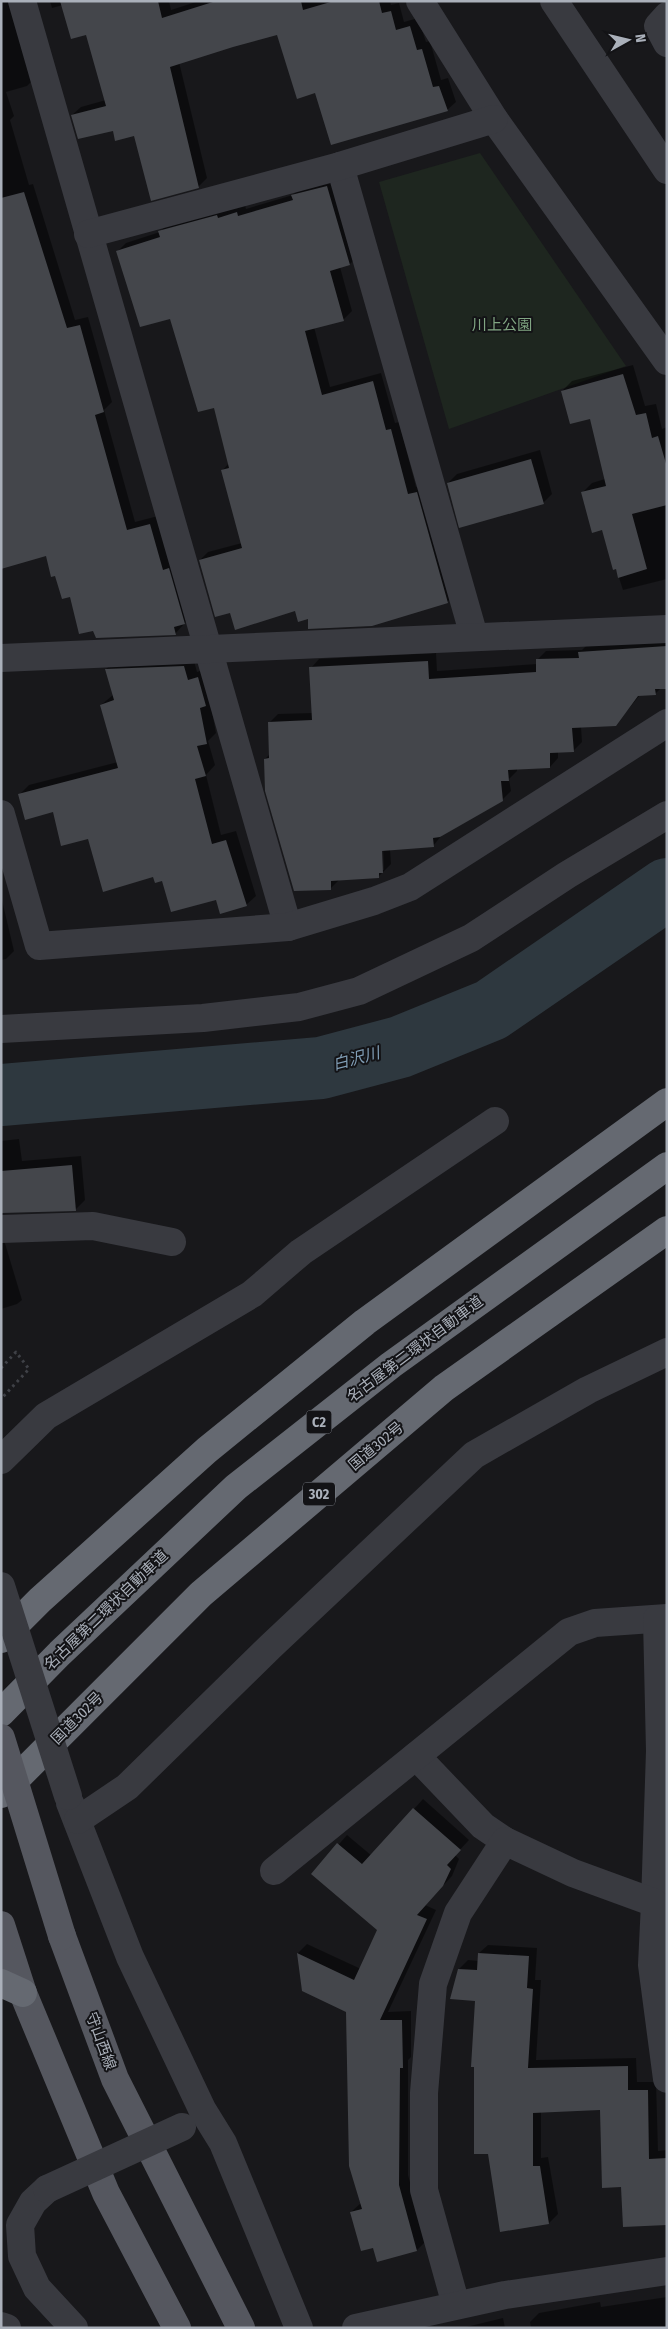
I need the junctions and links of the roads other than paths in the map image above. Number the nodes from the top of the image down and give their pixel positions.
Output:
1 (22, 1) edge
2 (420, 1) edge
3 (554, 1) edge
4 (667, 16) edge
5 (667, 43) edge
6 (494, 119) junction
7 (340, 166) junction
8 (667, 170) edge
9 (88, 234) junction
10 (667, 361) edge
11 (667, 629) edge
12 (474, 636) junction
13 (208, 650) junction
14 (1, 658) edge
15 (667, 723) edge
16 (1, 814) edge
17 (667, 815) edge
18 (288, 927) junction
19 (1, 1029) edge
20 (667, 1102) edge
21 (495, 1121) dead end
22 (667, 1166) edge
23 (1, 1229) edge
24 (667, 1230) edge
25 (172, 1242) dead end
26 (667, 1352) edge
27 (1, 1460) edge
28 (1, 1586) edge
29 (662, 1619) edge
30 (1, 1639) edge
31 (1, 1713) edge
32 (1, 1738) edge
33 (416, 1756) junction
34 (1, 1794) edge
35 (73, 1808) junction
36 (506, 1842) junction
37 (274, 1871) dead end
38 (655, 1903) junction
39 (1, 1925) edge
40 (12, 1980) edge
41 (667, 2079) edge
42 (192, 2118) junction
43 (667, 2271) edge
44 (456, 2305) junction
45 (1, 2326) edge
46 (7, 2328) edge
47 (74, 2328) edge
48 (177, 2328) edge
49 (240, 2328) edge
50 (299, 2328) edge
51 (356, 2328) edge

1 - 9 street
2 - 6 street
3 - 8 street
4 - 5 street
6 - 7 street
6 - 10 street
7 - 9 street
7 - 12 street
9 - 13 street
11 - 12 street
12 - 13 street
13 - 14 street
13 - 18 street
15 - 18 street
16 - 18 street
17 - 19 street
20 - 30 highway
21 - 27 street
22 - 31 highway, 名古屋第二環状自動車道 / C2
23 - 25 street
24 - 34 highway, 国道302号 / 302
26 - 35 street
28 - 35 street, bridge
29 - 33 street
29 - 38 street
32 - 49 main road, 守山西線, bridge
33 - 36 street
33 - 37 street
35 - 42 street
36 - 38 street
36 - 44 street
38 - 41 street
39 - 40 main road
40 - 48 main road
42 - 47 street, bridge
42 - 50 street
43 - 44 street
44 - 51 street
45 - 46 street

